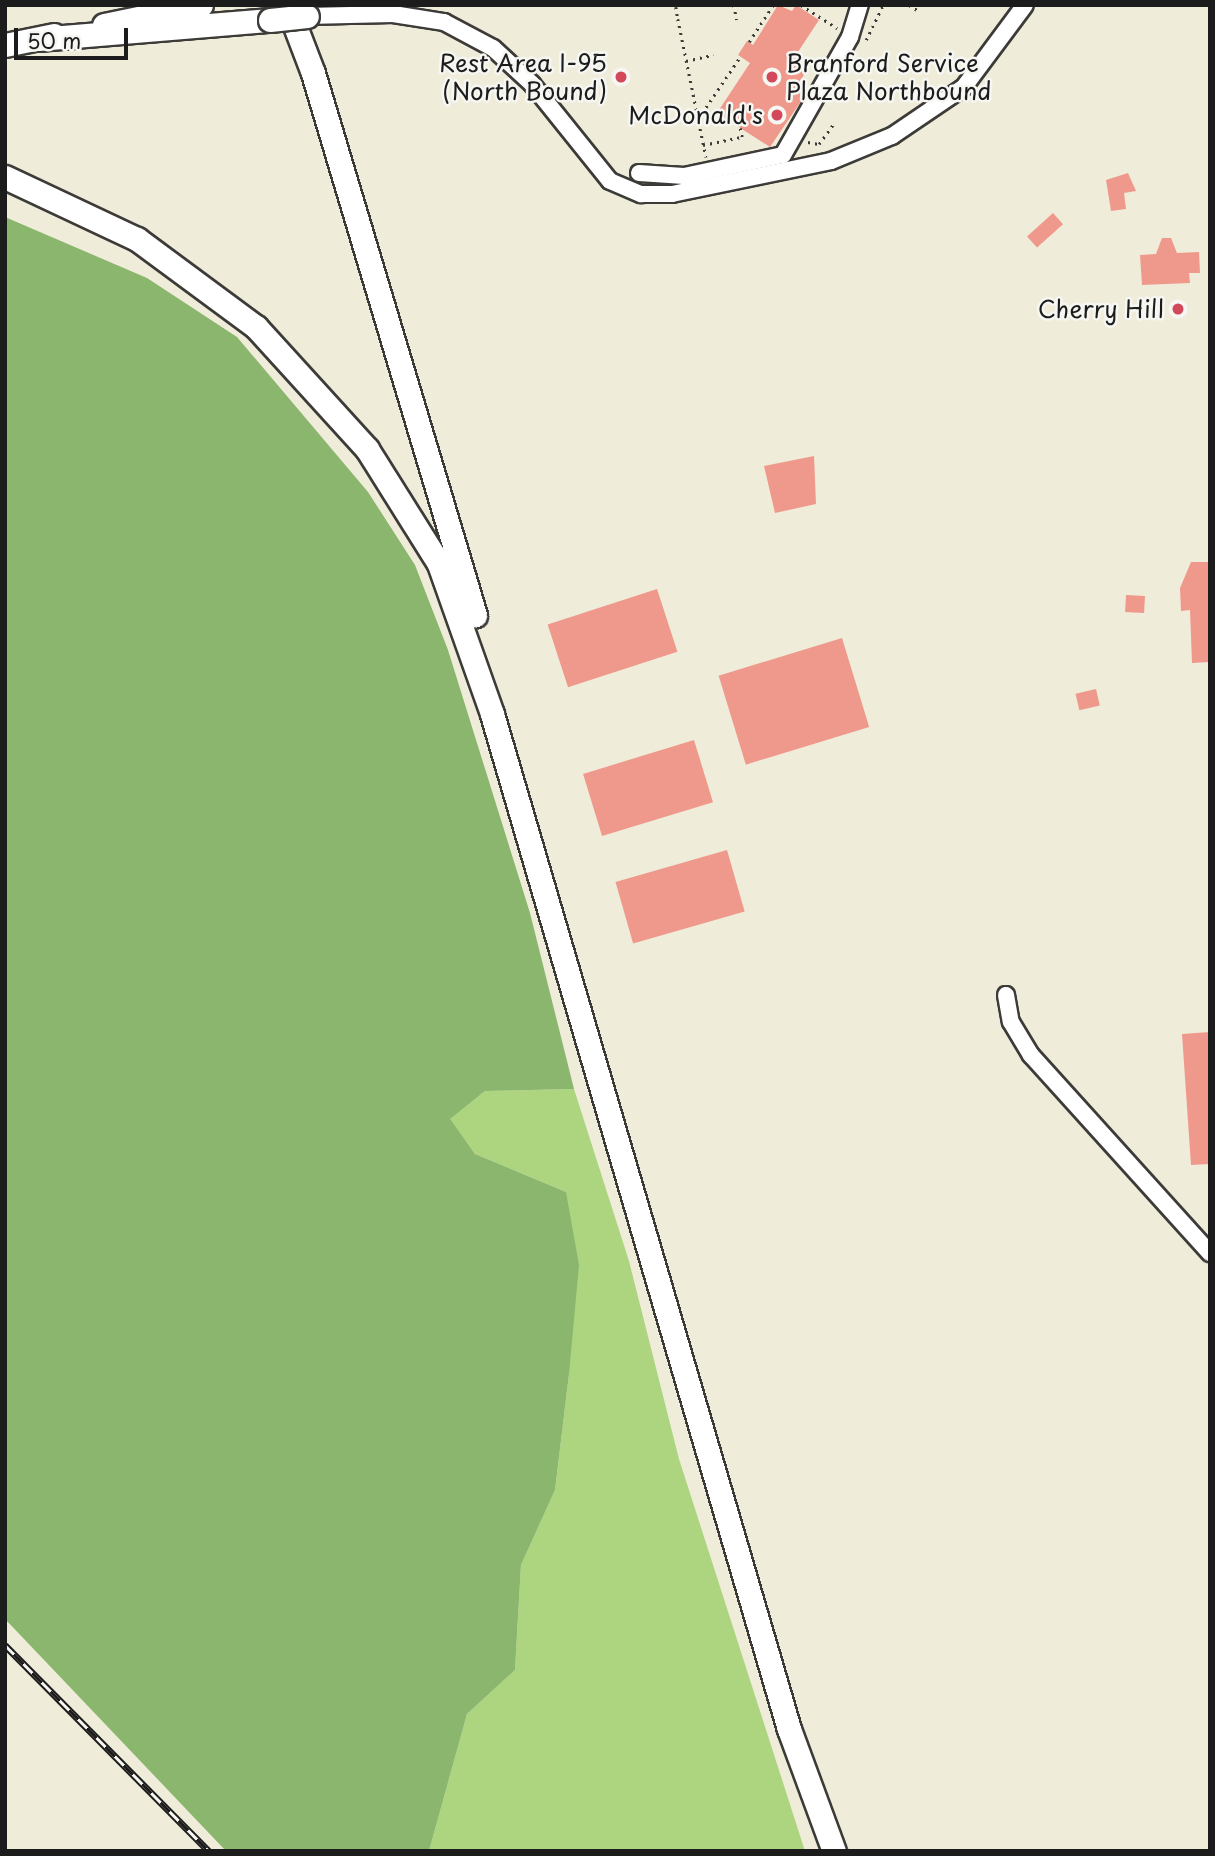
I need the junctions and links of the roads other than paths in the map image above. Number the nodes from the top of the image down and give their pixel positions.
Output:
1 (201, 5) edge
2 (387, 5) edge
3 (860, 5) edge
4 (1026, 5) edge
5 (288, 14) edge
6 (38, 38) junction
7 (5, 45) edge
8 (639, 173) dead end
9 (5, 177) edge
10 (1006, 995) dead end
11 (1210, 1253) edge
12 (834, 1851) edge
13 (848, 1851) edge

1 - 6 highway
2 - 5 street
3 - 8 street
4 - 5 street
5 - 6 highway
5 - 13 highway
6 - 7 highway
9 - 12 highway
10 - 11 street

